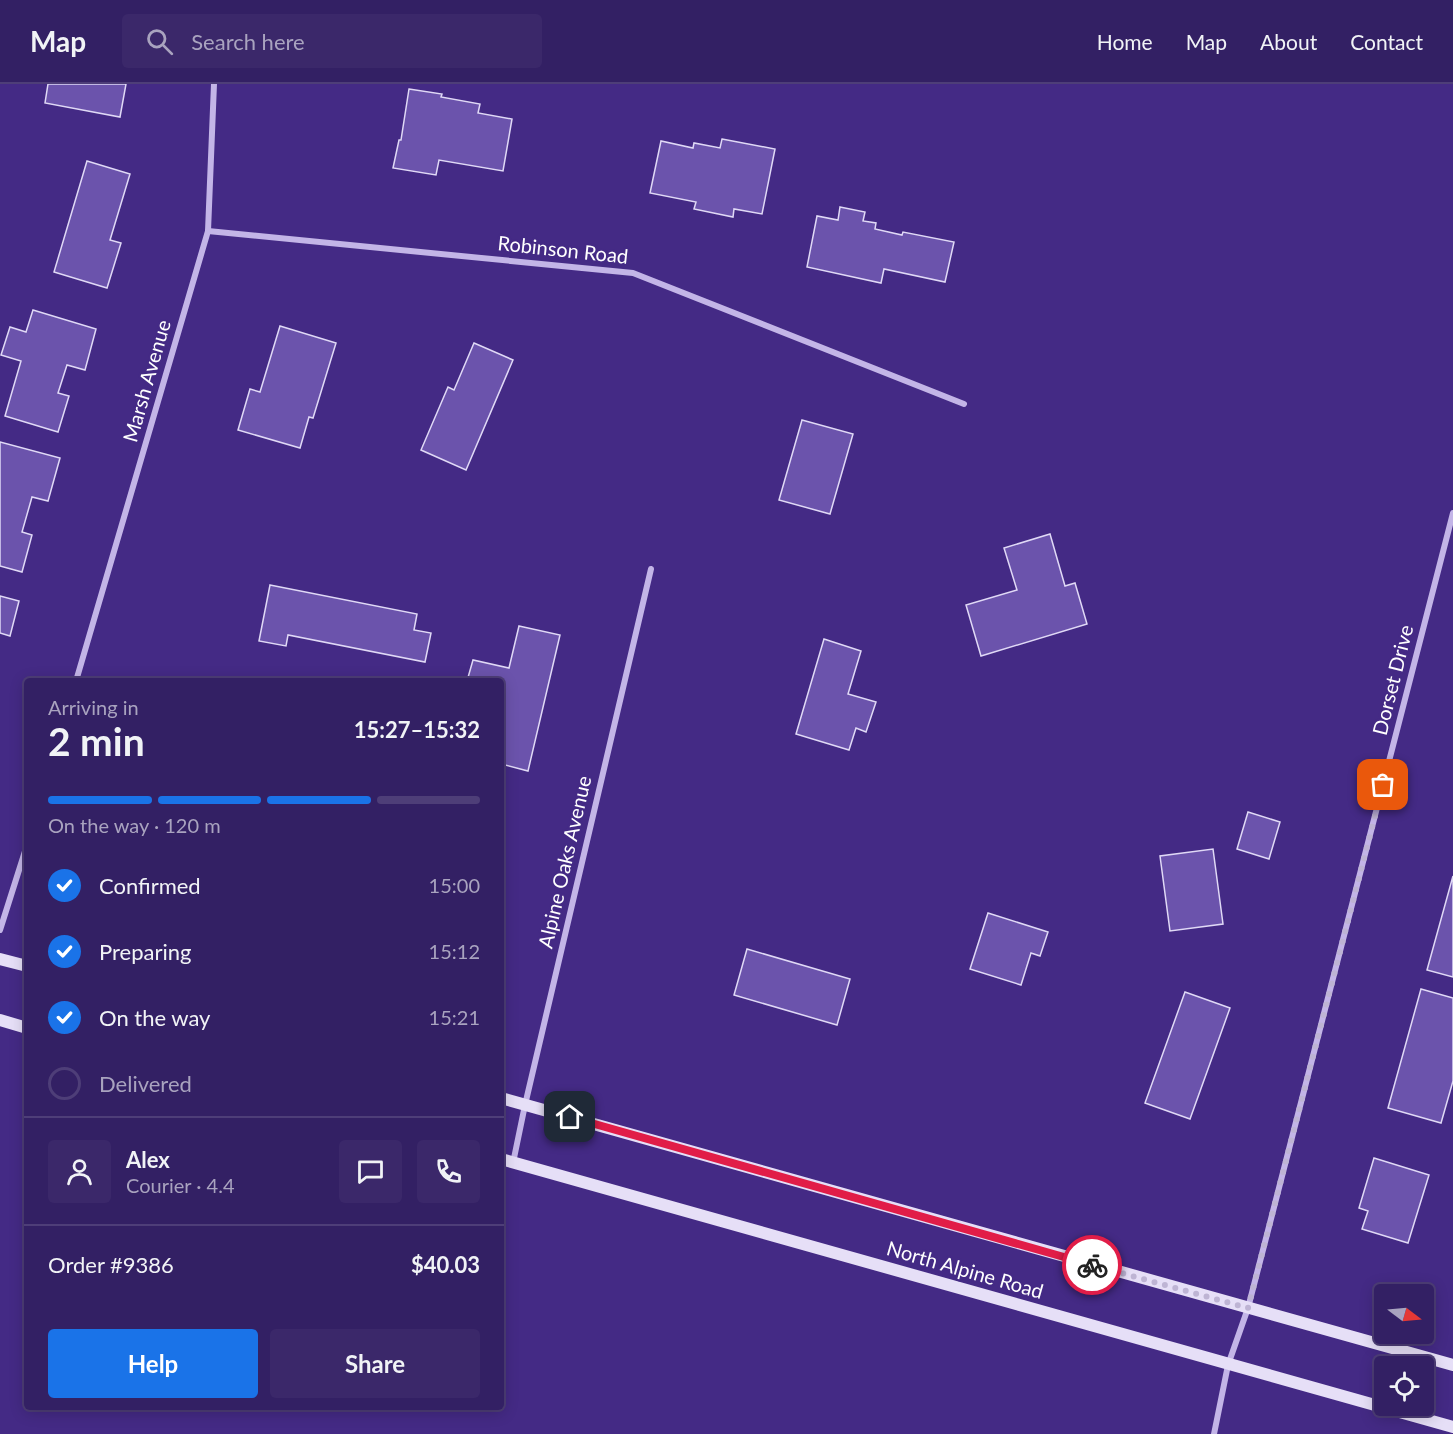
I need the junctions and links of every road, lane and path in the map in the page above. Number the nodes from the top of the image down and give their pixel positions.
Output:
1 (214, 84) edge
2 (208, 231) junction
3 (964, 404) dead end
4 (1453, 513) edge
5 (651, 569) dead end
6 (77, 678) edge
7 (24, 854) edge
8 (0, 930) edge
9 (0, 959) edge
10 (24, 965) edge
11 (0, 1020) edge
12 (24, 1027) edge
13 (504, 1099) edge
14 (525, 1105) junction
15 (507, 1161) edge
16 (1248, 1308) junction
17 (1228, 1365) junction
18 (1453, 1365) edge
19 (1453, 1427) edge
20 (1214, 1434) edge

1 - 2 street, Marsh Avenue
2 - 3 street, Robinson Road
2 - 6 street, Marsh Avenue
4 - 16 street, Dorset Drive
5 - 14 street, Alpine Oaks Avenue
7 - 8 street
9 - 10 main road
11 - 12 main road
13 - 14 main road, North Alpine Road
14 - 15 street, Alpine Oaks Avenue
14 - 16 main road, North Alpine Road
15 - 17 main road, North Alpine Road
16 - 17 street, Dorset Drive
16 - 18 main road, North Alpine Road
17 - 19 main road, North Alpine Road
17 - 20 street, Dorset Drive

